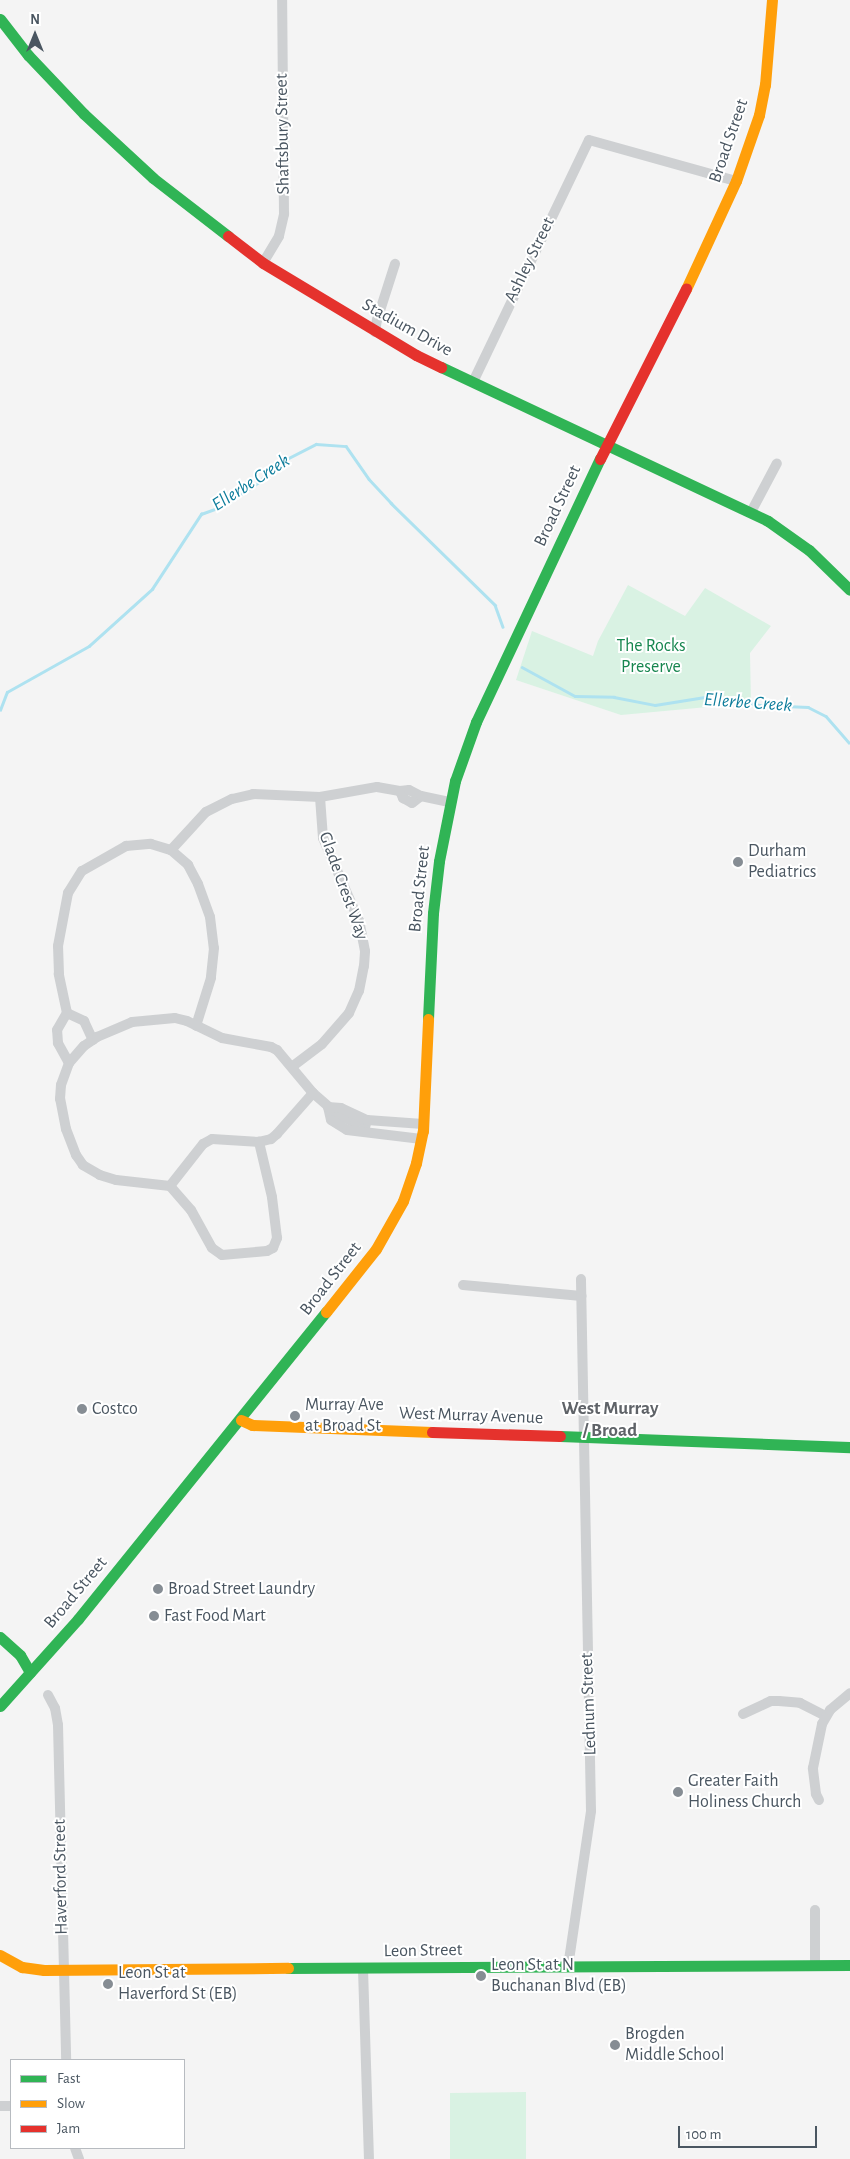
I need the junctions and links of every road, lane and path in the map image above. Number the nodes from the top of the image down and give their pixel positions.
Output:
1 (282, 0) edge
2 (772, 0) edge
3 (0, 20) edge
4 (736, 181) junction
5 (263, 263) junction
6 (395, 264) dead end
7 (375, 332) junction
8 (473, 382) junction
9 (607, 444) junction
10 (777, 463) dead end
11 (751, 512) junction
12 (850, 590) edge
13 (320, 797) junction
14 (450, 802) junction
15 (171, 850) junction
16 (67, 1013) junction
17 (196, 1026) junction
18 (93, 1040) junction
19 (69, 1063) junction
20 (293, 1066) junction
21 (313, 1093) junction
22 (328, 1107) junction
23 (367, 1120) junction
24 (423, 1124) junction
25 (349, 1126) junction
26 (364, 1131) junction
27 (421, 1139) junction
28 (259, 1142) junction
29 (170, 1186) junction
30 (581, 1279) dead end
31 (462, 1285) dead end
32 (581, 1296) junction
33 (241, 1420) junction
34 (584, 1438) junction
35 (850, 1447) edge
36 (0, 1637) edge
37 (0, 1648) edge
38 (30, 1672) junction
39 (850, 1693) edge
40 (48, 1695) dead end
41 (0, 1706) edge
42 (743, 1714) dead end
43 (826, 1716) junction
44 (819, 1800) dead end
45 (815, 1910) dead end
46 (0, 1955) edge
47 (850, 1965) edge
48 (814, 1966) junction
49 (568, 1967) junction
50 (363, 1969) junction
51 (64, 1970) junction
52 (66, 2059) edge
53 (369, 2159) edge

1 - 5 street, Shaftsbury Street
2 - 4 street, Broad Street
3 - 5 street, Stadium Drive
4 - 8 street, Ashley Street
4 - 9 street, Broad Street
5 - 7 street, Stadium Drive
6 - 7 street
7 - 8 street, Stadium Drive
8 - 9 street, Stadium Drive
9 - 11 street, Stadium Drive
9 - 14 street, Broad Street
10 - 11 street
11 - 12 street, Stadium Drive
13 - 14 street
13 - 15 street
13 - 20 street, Glade Crest Way
14 - 24 street, Broad Street
15 - 16 street
15 - 17 street
16 - 18 street
16 - 19 street
17 - 18 street
17 - 20 street
18 - 19 street
19 - 29 street
20 - 21 street
21 - 22 street
21 - 28 street
22 - 23 street
22 - 25 street
23 - 24 street
23 - 25 street
23 - 26 street
24 - 27 street, Broad Street
25 - 26 street
26 - 27 street
27 - 33 street, Broad Street
28 - 29 street
28 - 29 street
30 - 32 street, Lednum Street
31 - 32 street
32 - 34 street, Lednum Street
33 - 34 street, West Murray Avenue
33 - 38 street, Broad Street
34 - 35 street, West Murray Avenue
34 - 49 street, Lednum Street
36 - 38 street
37 - 38 street
38 - 41 street, Broad Street
39 - 43 street
40 - 51 street, Haverford Street
42 - 43 street
43 - 44 street
45 - 48 street
46 - 51 street, Leon Street
47 - 48 street, Leon Street
48 - 49 street, Leon Street
49 - 50 street, Leon Street
50 - 51 street, Leon Street
50 - 53 street
51 - 52 street, Haverford Street

